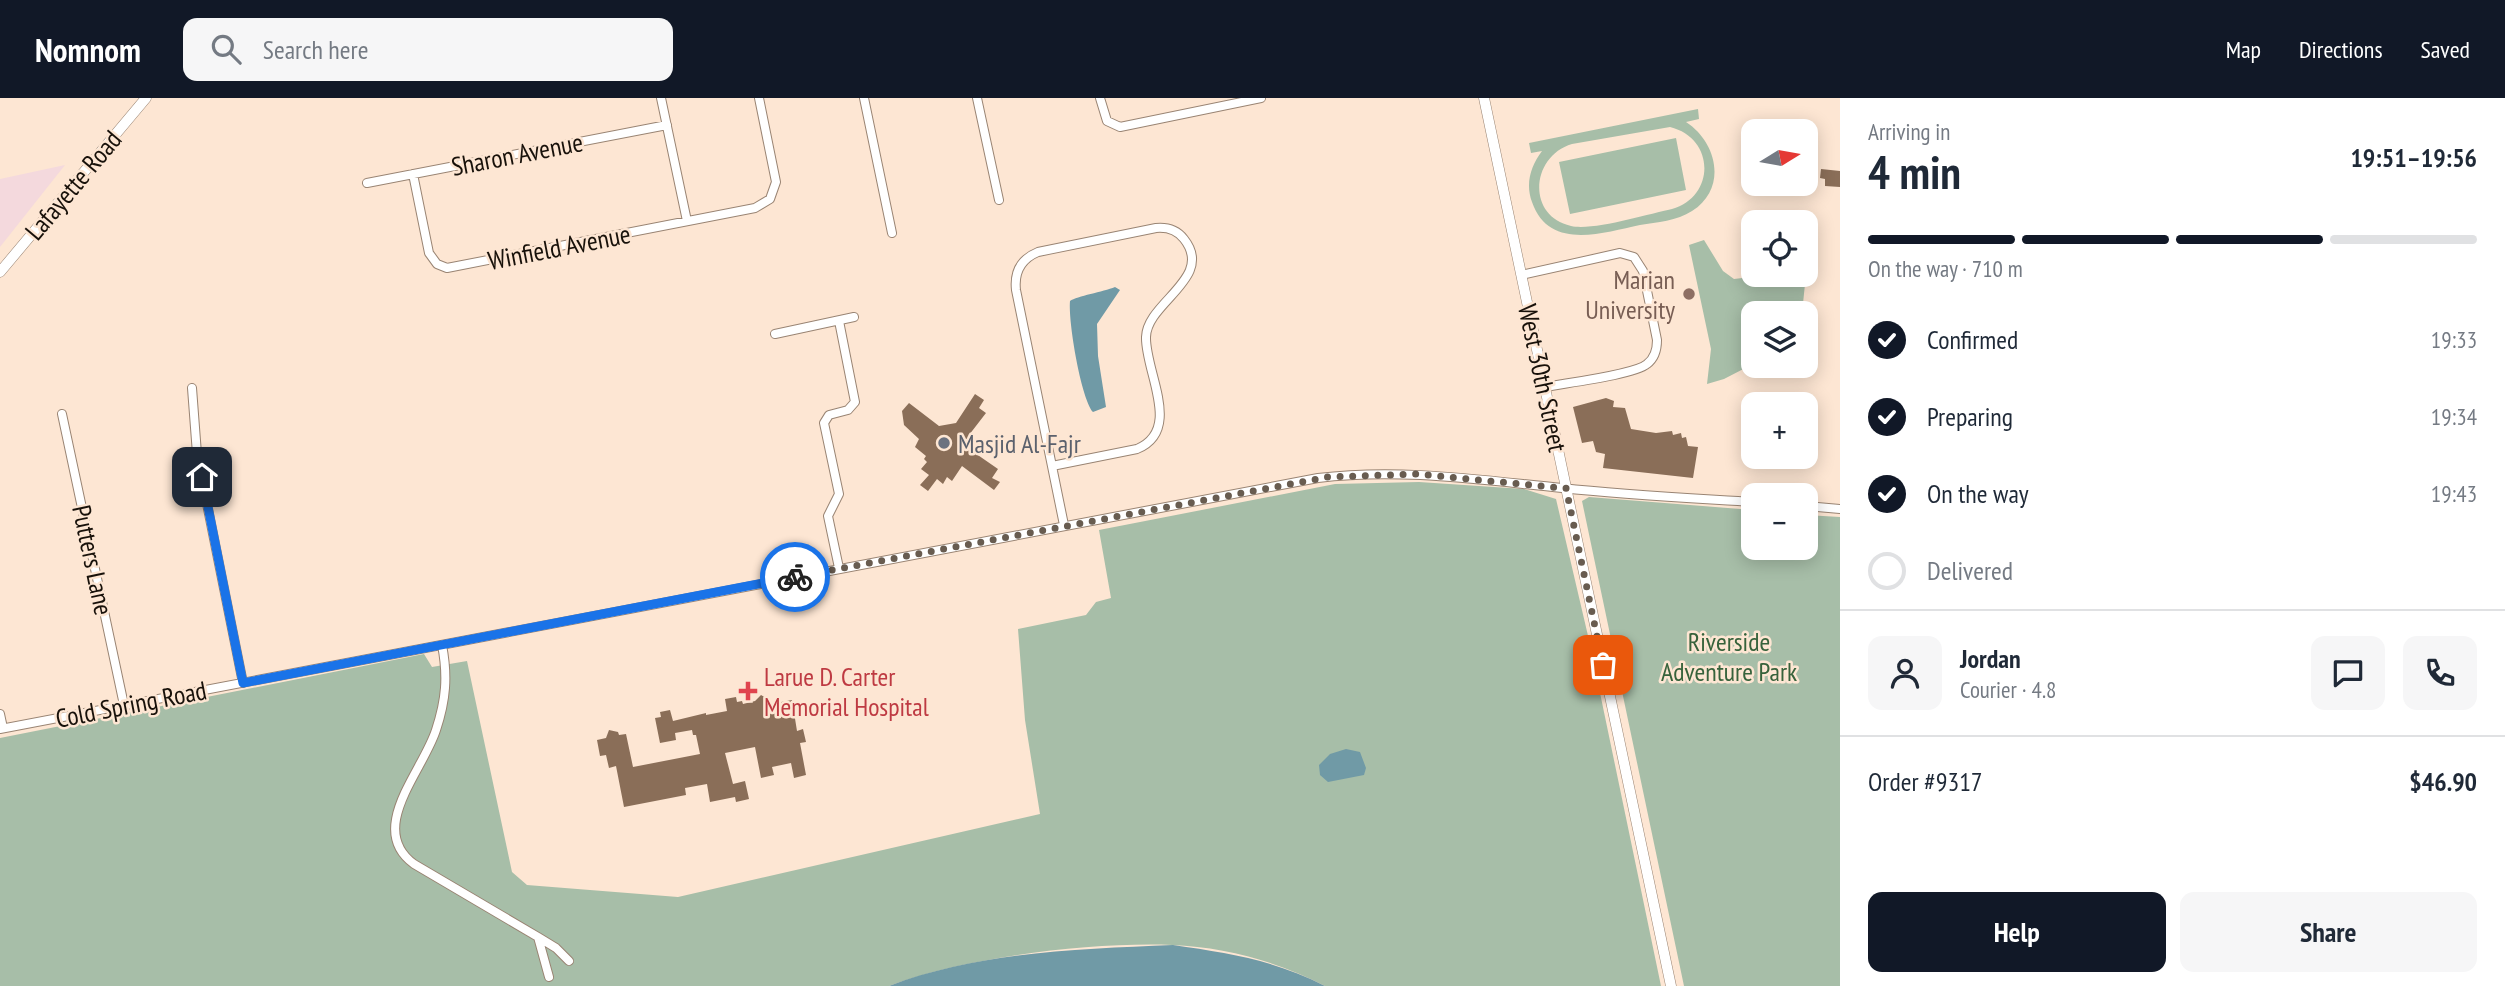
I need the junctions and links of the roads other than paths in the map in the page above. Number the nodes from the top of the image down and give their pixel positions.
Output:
1 (146, 98) edge
2 (661, 98) edge
3 (760, 98) edge
4 (864, 98) edge
5 (977, 98) edge
6 (1100, 98) edge
7 (1261, 98) edge
8 (1484, 98) edge
9 (1233, 101) edge
10 (667, 125) junction
11 (413, 174) junction
12 (367, 183) dead end
13 (999, 200) dead end
14 (687, 221) junction
15 (892, 233) dead end
16 (0, 272) edge
17 (1521, 275) junction
18 (854, 317) dead end
19 (839, 321) junction
20 (775, 334) dead end
21 (1545, 387) junction
22 (192, 388) dead end
23 (62, 414) dead end
24 (1052, 466) junction
25 (1566, 488) junction
26 (1741, 501) edge
27 (1818, 507) edge
28 (1840, 509) edge
29 (1064, 525) junction
30 (839, 568) junction
31 (442, 645) junction
32 (243, 683) junction
33 (124, 705) junction
34 (0, 714) edge
35 (1, 728) edge
36 (538, 937) junction
37 (569, 961) dead end
38 (549, 977) dead end
39 (1671, 986) edge

1 - 16 main road, Lafayette Road
2 - 10 street
3 - 14 street, Winfield Avenue
4 - 15 street
5 - 13 street
6 - 9 street
7 - 9 street
8 - 17 main road, West 30th Street
10 - 11 street, Sharon Avenue
10 - 14 street
11 - 12 street, Sharon Avenue
11 - 14 street, Winfield Avenue
17 - 21 main road, West 30th Street
17 - 21 street
18 - 19 street
19 - 20 street
19 - 30 street
21 - 25 main road, West 30th Street
22 - 32 street
23 - 33 street, Putters Lane
24 - 24 street
24 - 29 street
25 - 26 street, Cold Spring Road
25 - 29 street, Cold Spring Road
25 - 39 main road, West 30th Street
27 - 28 street
29 - 30 street, Cold Spring Road
30 - 31 street, Cold Spring Road
31 - 32 street, Cold Spring Road
31 - 36 street
32 - 33 street, Cold Spring Road
33 - 35 street, Cold Spring Road
34 - 35 street
36 - 37 street
36 - 38 street

